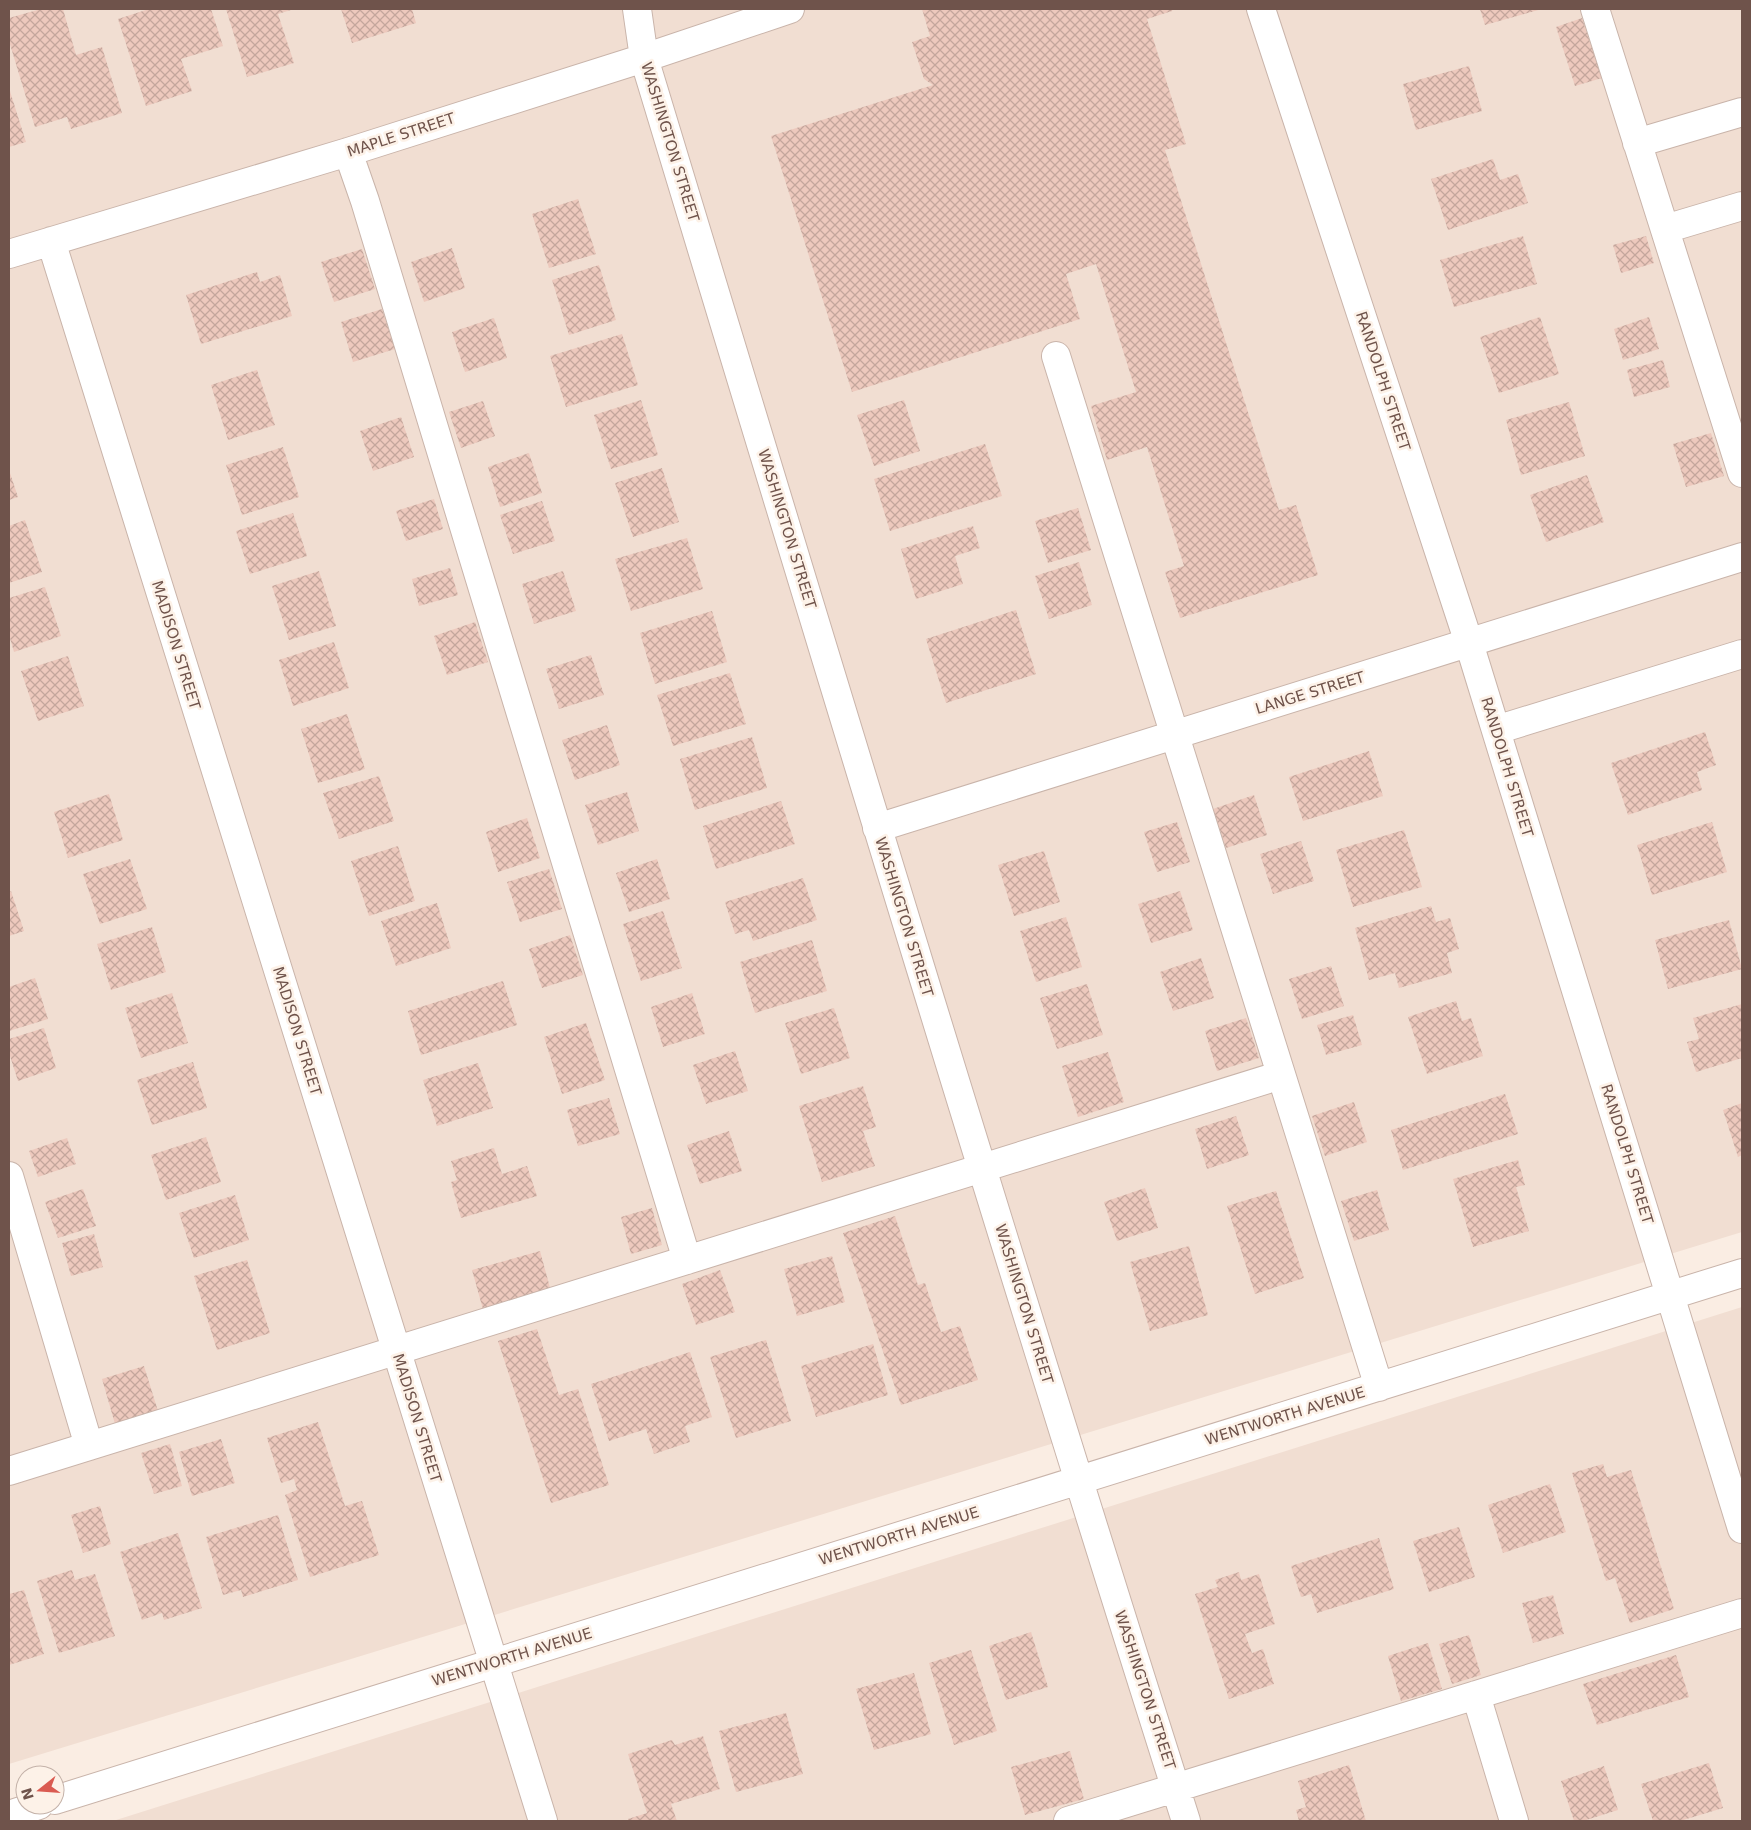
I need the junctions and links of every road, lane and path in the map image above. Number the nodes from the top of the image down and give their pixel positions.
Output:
1 (637, 9) edge
2 (790, 9) edge
3 (1261, 9) edge
4 (1595, 9) edge
5 (644, 58) junction
6 (1742, 112) edge
7 (1637, 143) junction
8 (348, 152) junction
9 (1742, 206) edge
10 (1665, 229) junction
11 (51, 241) junction
12 (9, 254) edge
13 (1056, 356) dead end
14 (1742, 473) edge
15 (1742, 557) edge
16 (1469, 643) junction
17 (1742, 654) edge
18 (1496, 730) junction
19 (1174, 736) junction
20 (877, 828) junction
21 (1281, 1075) junction
22 (982, 1168) junction
23 (9, 1176) edge
24 (687, 1260) junction
25 (1742, 1273) edge
26 (1670, 1296) junction
27 (396, 1351) junction
28 (1379, 1387) junction
29 (89, 1446) junction
30 (9, 1471) edge
31 (1078, 1480) junction
32 (1742, 1529) edge
33 (1742, 1613) edge
34 (493, 1663) junction
35 (1476, 1695) junction
36 (1176, 1788) junction
37 (65, 1797) edge
38 (543, 1821) edge
39 (1068, 1821) edge
40 (1186, 1821) edge
41 (1514, 1821) edge

1 - 5 street, WASHINGTON STREET
2 - 5 street, MAPLE STREET
3 - 16 street, RANDOLPH STREET
4 - 7 street
5 - 8 street, MAPLE STREET
5 - 20 street, WASHINGTON STREET
6 - 7 street
7 - 10 street
8 - 11 street, MAPLE STREET
8 - 24 street
9 - 10 street
10 - 14 street
11 - 12 street, MAPLE STREET
11 - 27 street, MADISON STREET
13 - 19 street
15 - 16 street, LANGE STREET
16 - 18 street, RANDOLPH STREET
16 - 19 street, LANGE STREET
17 - 18 street
18 - 26 street, RANDOLPH STREET
19 - 20 street, LANGE STREET
19 - 21 street
20 - 22 street, WASHINGTON STREET
21 - 22 street
21 - 28 street
22 - 24 street
22 - 31 street, WASHINGTON STREET
23 - 29 street
24 - 27 street
25 - 26 street, WENTWORTH AVENUE
26 - 28 street, WENTWORTH AVENUE
26 - 32 street, RANDOLPH STREET
27 - 29 street
27 - 34 street, MADISON STREET
28 - 31 street, WENTWORTH AVENUE
29 - 30 street
31 - 34 street, WENTWORTH AVENUE
31 - 36 street, WASHINGTON STREET
33 - 35 street
34 - 37 street, WENTWORTH AVENUE
34 - 38 street, MADISON STREET
35 - 36 street
35 - 41 street
36 - 39 street
36 - 40 street, WASHINGTON STREET

